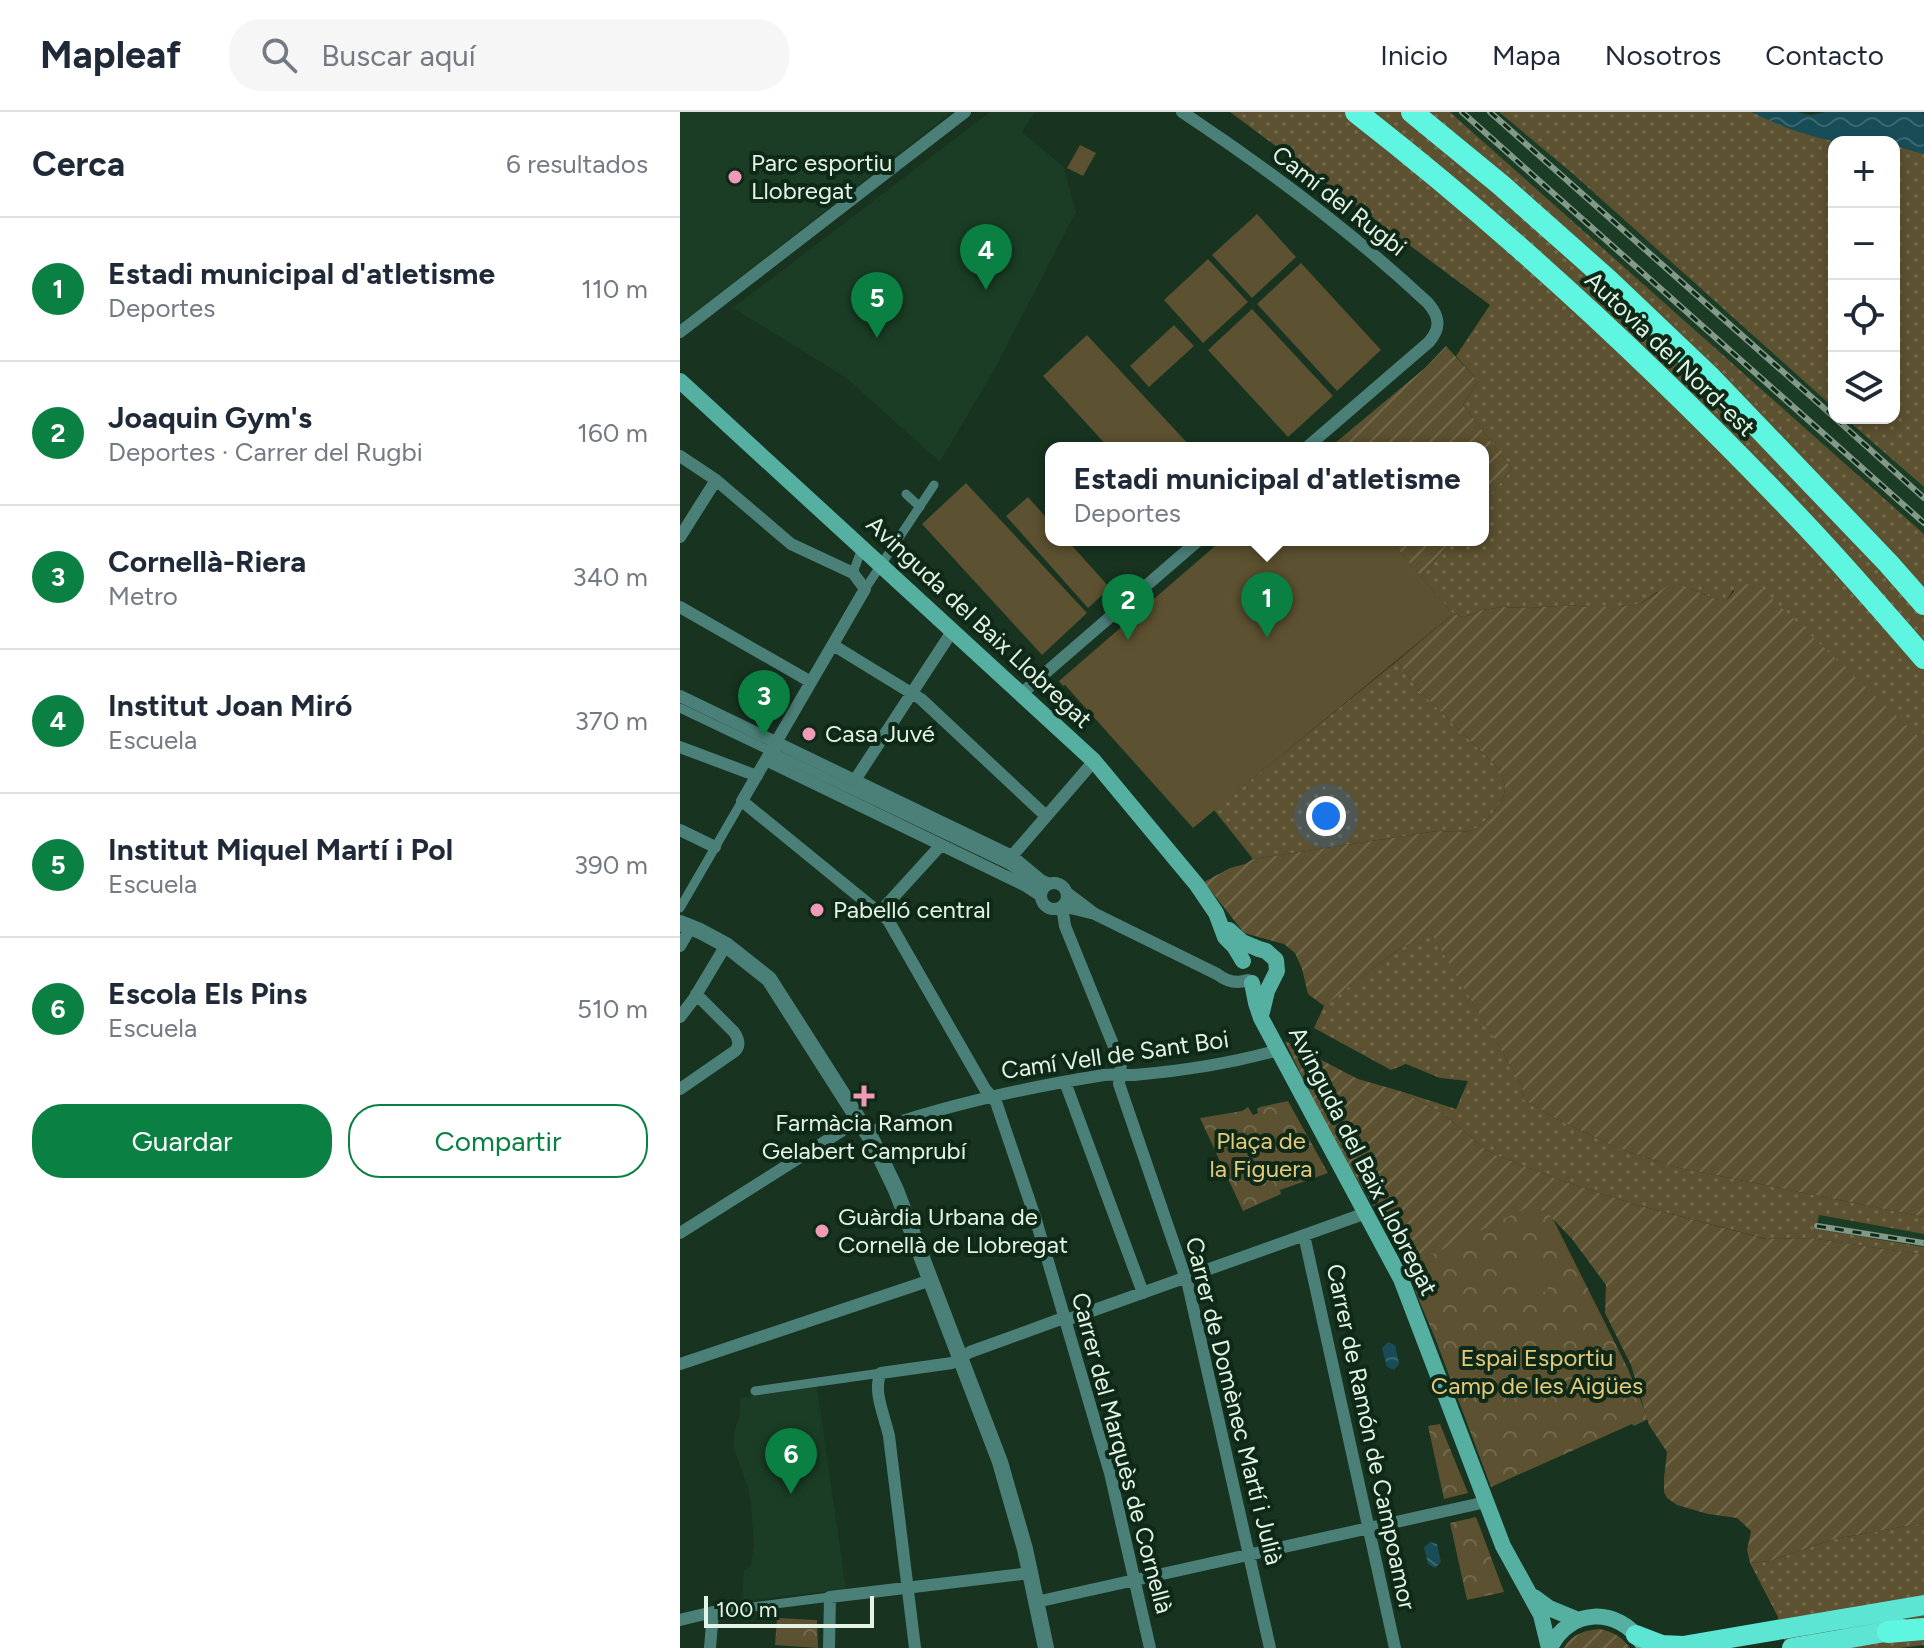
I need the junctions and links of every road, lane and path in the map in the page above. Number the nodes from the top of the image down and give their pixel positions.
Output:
1 (965, 112) edge
2 (1182, 112) edge
3 (1356, 112) edge
4 (1412, 112) edge
5 (680, 332) edge
6 (680, 381) edge
7 (1313, 442) edge
8 (680, 456) edge
9 (716, 480) junction
10 (934, 485) dead end
11 (906, 494) dead end
12 (920, 507) junction
13 (680, 537) edge
14 (1192, 546) edge
15 (862, 548) junction
16 (882, 565) junction
17 (853, 573) junction
18 (865, 589) junction
19 (1924, 604) edge
20 (680, 607) edge
21 (953, 630) junction
22 (833, 645) junction
23 (1924, 658) edge
24 (811, 682) junction
25 (912, 693) junction
26 (1021, 694) junction
27 (680, 696) edge
28 (680, 708) edge
29 (680, 747) edge
30 (771, 751) junction
31 (1094, 761) junction
32 (757, 776) junction
33 (855, 780) junction
34 (742, 801) junction
35 (1046, 816) junction
36 (680, 830) edge
37 (941, 845) junction
38 (715, 847) junction
39 (1012, 856) junction
40 (1043, 889) junction
41 (1066, 892) junction
42 (1062, 906) junction
43 (680, 908) edge
44 (879, 913) junction
45 (1095, 914) junction
46 (1219, 921) junction
47 (686, 925) edge
48 (726, 945) junction
49 (680, 946) edge
50 (1259, 949) junction
51 (1246, 973) junction
52 (1271, 980) junction
53 (696, 994) junction
54 (680, 1017) edge
55 (1261, 1018) junction
56 (1279, 1050) junction
57 (1120, 1075) junction
58 (1065, 1082) junction
59 (680, 1089) edge
60 (991, 1096) junction
61 (863, 1126) junction
62 (1366, 1213) junction
63 (680, 1233) edge
64 (1304, 1235) junction
65 (1186, 1277) junction
66 (931, 1280) junction
67 (1143, 1293) junction
68 (1065, 1319) junction
69 (960, 1358) junction
70 (680, 1364) edge
71 (881, 1373) junction
72 (755, 1391) dead end
73 (1486, 1502) junction
74 (1369, 1529) junction
75 (1249, 1555) junction
76 (1030, 1573) junction
77 (1134, 1581) junction
78 (907, 1588) junction
79 (1529, 1593) junction
80 (830, 1597) junction
81 (1036, 1602) junction
82 (1924, 1605) edge
83 (713, 1612) junction
84 (680, 1620) edge
85 (1578, 1620) junction
86 (1924, 1627) edge
87 (1888, 1632) joint
88 (1640, 1641) edge
89 (710, 1648) edge
90 (829, 1648) edge
91 (915, 1648) edge
92 (1046, 1648) edge
93 (1150, 1648) edge
94 (1270, 1648) edge
95 (1395, 1648) edge
96 (1550, 1648) edge
97 (1792, 1648) edge

1 - 5 street
2 - 7 street, Camí del Rugbi
3 - 23 highway, Autovia del Nord-est
4 - 19 highway, Autovia del Nord-est
6 - 15 main road, Avinguda del Baix Llobregat
8 - 9 street
9 - 13 street
9 - 17 street
10 - 12 street
11 - 12 street
12 - 16 street
14 - 26 street
15 - 16 main road, Avinguda del Baix Llobregat
15 - 17 street
16 - 18 street
16 - 21 main road, Avinguda del Baix Llobregat
17 - 18 street
18 - 22 street
20 - 24 street
21 - 25 street
21 - 26 main road, Avinguda del Baix Llobregat
22 - 24 street
22 - 25 street
24 - 30 street
25 - 33 street
25 - 35 street
26 - 31 main road, Avinguda del Baix Llobregat
27 - 30 street
28 - 30 street
29 - 32 street
30 - 32 street
30 - 33 street
30 - 37 street
30 - 40 street
31 - 35 street
31 - 46 main road, Avinguda del Baix Llobregat
32 - 34 street
33 - 39 street
34 - 38 street
34 - 44 street, Carrer del Marquès de Cornellà
35 - 39 street
36 - 38 street
37 - 40 street
37 - 44 street
38 - 43 street
39 - 40 street
40 - 41 street
40 - 42 street
41 - 42 street
41 - 45 street
42 - 45 street
42 - 57 street, Carrer de Domènec Martí i Julià
44 - 60 street, Carrer del Marquès de Cornellà
45 - 51 street
46 - 50 main road, Avinguda del Baix Llobregat
46 - 51 main road, Avinguda del Baix Llobregat
47 - 48 street
47 - 49 street
48 - 53 street
48 - 61 street
50 - 51 main road
50 - 52 main road
51 - 52 main road
51 - 55 main road, Avinguda del Baix Llobregat
52 - 55 main road, Avinguda del Baix Llobregat
53 - 54 street
53 - 59 street
55 - 56 main road, Avinguda del Baix Llobregat
56 - 57 street, Camí Vell de Sant Boi
56 - 62 main road, Avinguda del Baix Llobregat
57 - 58 street, Camí Vell de Sant Boi
57 - 65 street, Carrer de Domènec Martí i Julià
58 - 60 street, Camí Vell de Sant Boi
58 - 67 street
60 - 61 street, Camí Vell de Sant Boi
60 - 68 street, Carrer del Marquès de Cornellà
61 - 63 street, Camí Vell de Sant Boi
61 - 66 street
62 - 64 street
62 - 73 main road, Avinguda del Baix Llobregat
64 - 65 street
64 - 74 street, Carrer de Ramón de Campoamor
65 - 67 street
65 - 75 street, Carrer de Domènec Martí i Julià
66 - 69 street
66 - 70 street
67 - 68 street
68 - 69 street
68 - 77 street, Carrer del Marquès de Cornellà
69 - 71 street
69 - 76 street
71 - 72 street
71 - 78 street
73 - 74 street
73 - 79 main road, Avinguda del Baix Llobregat
74 - 75 street
74 - 95 street, Carrer de Ramón de Campoamor
75 - 77 street
75 - 94 street, Carrer de Domènec Martí i Julià
76 - 78 street
76 - 81 street
77 - 81 street
77 - 93 street, Carrer del Marquès de Cornellà
78 - 80 street
78 - 91 street
79 - 85 main road, Avinguda del Baix Llobregat
79 - 96 main road, Avinguda del Baix Llobregat
80 - 83 street
80 - 90 street
81 - 92 street
82 - 88 highway
83 - 84 street
83 - 89 street
85 - 88 main road
85 - 96 main road
86 - 87 highway
87 - 97 highway

